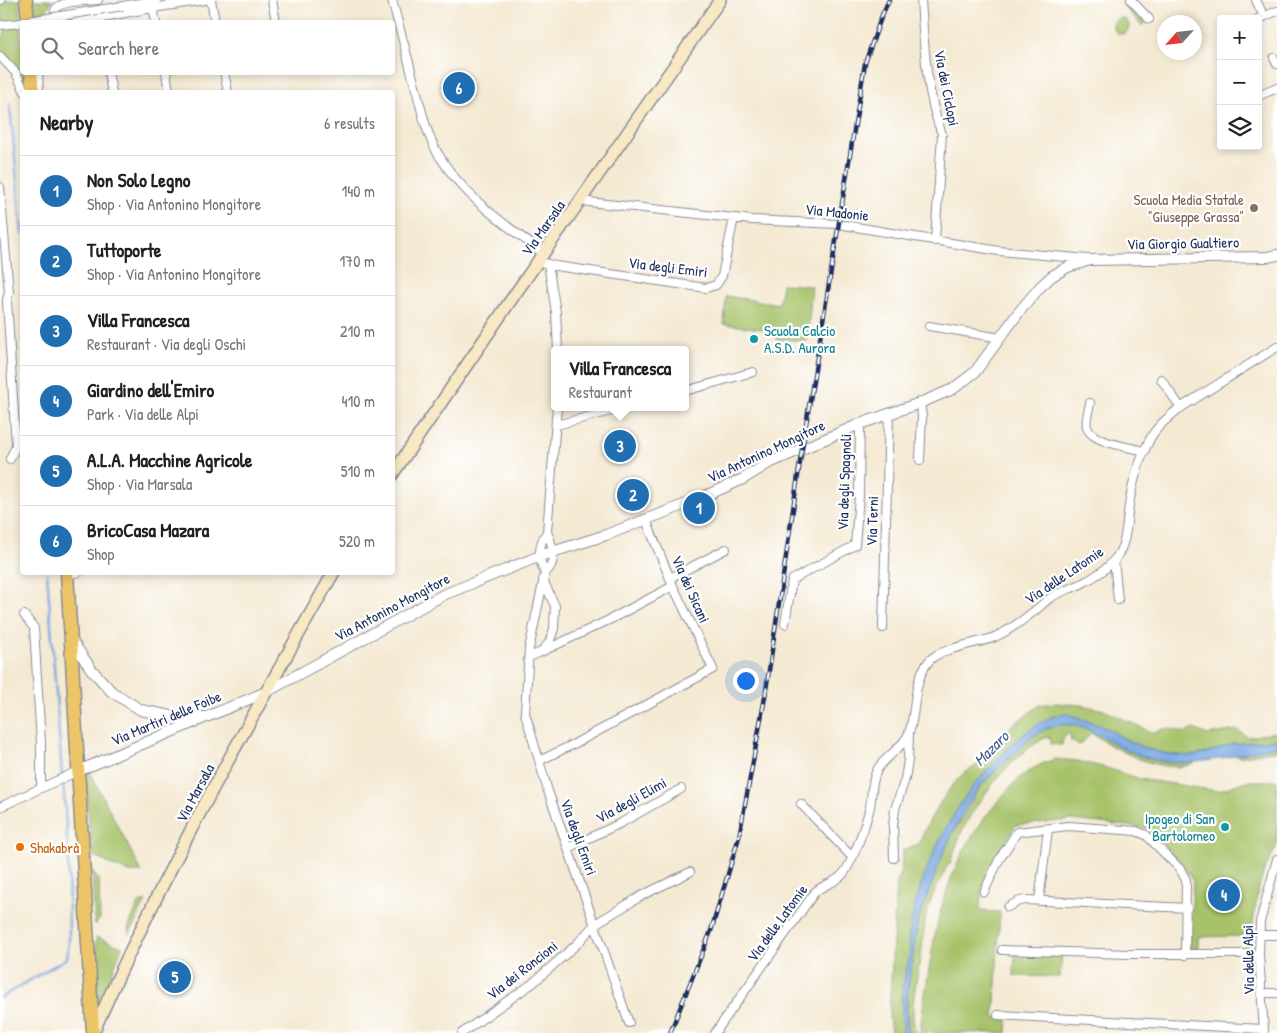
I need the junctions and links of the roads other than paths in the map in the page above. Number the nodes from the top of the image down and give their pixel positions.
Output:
1 (26, 0) edge
2 (67, 0) edge
3 (98, 0) edge
4 (205, 0) edge
5 (212, 0) edge
6 (272, 0) edge
7 (392, 0) edge
8 (720, 0) edge
9 (921, 0) edge
10 (1131, 0) edge
11 (1256, 0) edge
12 (155, 4) edge
13 (1277, 11) edge
14 (1260, 15) edge
15 (1262, 18) edge
16 (28, 20) edge
17 (36, 20) edge
18 (58, 20) edge
19 (99, 20) edge
20 (156, 20) edge
21 (215, 20) edge
22 (276, 20) edge
23 (1149, 20) dead end
24 (20, 22) edge
25 (0, 25) edge
26 (0, 56) edge
27 (31, 75) edge
28 (38, 75) edge
29 (109, 75) edge
30 (166, 75) edge
31 (225, 75) edge
32 (1277, 88) edge
33 (24, 90) edge
34 (33, 90) edge
35 (39, 90) edge
36 (112, 90) edge
37 (169, 90) edge
38 (228, 90) edge
39 (1262, 94) edge
40 (0, 187) edge
41 (580, 202) junction
42 (734, 218) junction
43 (935, 241) junction
44 (1277, 256) edge
45 (544, 259) junction
46 (1090, 260) junction
47 (1052, 276) joint
48 (4, 301) edge
49 (929, 326) dead end
50 (1001, 338) junction
51 (558, 346) edge
52 (1277, 347) edge
53 (753, 372) dead end
54 (1161, 379) dead end
55 (689, 390) edge
56 (920, 403) junction
57 (1090, 403) dead end
58 (1181, 408) junction
59 (557, 411) edge
60 (611, 411) edge
61 (889, 414) junction
62 (860, 424) junction
63 (556, 425) junction
64 (1145, 451) junction
65 (10, 459) dead end
66 (920, 460) dead end
67 (395, 471) edge
68 (646, 520) junction
69 (547, 532) junction
70 (726, 549) dead end
71 (553, 552) junction
72 (540, 556) junction
73 (1114, 560) junction
74 (71, 575) edge
75 (332, 575) edge
76 (544, 576) junction
77 (672, 582) junction
78 (1118, 600) dead end
79 (24, 615) dead end
80 (785, 624) dead end
81 (883, 628) dead end
82 (70, 638) junction
83 (541, 652) junction
84 (528, 656) junction
85 (266, 692) junction
86 (210, 717) junction
87 (909, 735) junction
88 (539, 760) junction
89 (73, 773) junction
90 (41, 788) junction
91 (681, 789) dead end
92 (800, 804) dead end
93 (0, 807) edge
94 (1048, 829) junction
95 (568, 848) junction
96 (852, 857) junction
97 (894, 858) dead end
98 (1277, 859) edge
99 (690, 872) dead end
100 (1273, 882) edge
101 (984, 892) dead end
102 (1039, 901) junction
103 (1008, 907) dead end
104 (1187, 908) junction
105 (595, 924) junction
106 (1259, 935) junction
107 (1277, 935) edge
108 (1002, 950) dead end
109 (1259, 954) junction
110 (1185, 955) junction
111 (1262, 993) junction
112 (1277, 993) edge
113 (998, 1015) dead end
114 (629, 1023) dead end
115 (1264, 1031) edge
116 (93, 1033) edge
117 (462, 1033) edge
118 (715, 1033) edge

1 - 16 main road
2 - 3 street
2 - 18 street
4 - 12 street
5 - 21 street
6 - 22 street
7 - 45 street
8 - 41 main road, Via Marsala
9 - 43 street, Via dei Ciclopi
10 - 23 street
11 - 14 street
12 - 17 street, bridge
12 - 19 street
12 - 20 street
13 - 15 street
24 - 25 street
26 - 33 street
27 - 34 main road
28 - 35 street
29 - 36 street
30 - 37 street
31 - 38 street
32 - 39 street
40 - 48 street
41 - 42 street, Via Madonie
41 - 45 main road, Via Marsala
42 - 43 street, Via Madonie
42 - 45 street, Via degli Emiri
43 - 46 street, Via Madonie
44 - 46 street, Via Giorgio Gualtiero
45 - 51 street
45 - 67 main road, Via Marsala
46 - 47 street, Via Giorgio Gualtiero
47 - 50 street, Via Antonino Mongitore
48 - 65 street
49 - 50 street
50 - 56 street, Via Antonino Mongitore
52 - 58 street, Via delle Latomie
53 - 55 street
54 - 58 street
56 - 61 street, Via Antonino Mongitore
56 - 66 street
57 - 64 street
58 - 64 street, Via delle Latomie
59 - 63 street
60 - 63 street
61 - 62 street, Via Antonino Mongitore
61 - 81 street, Via Terni
62 - 68 street, Via Antonino Mongitore
62 - 80 street, Via degli Spagnoli
63 - 69 street
64 - 73 street, Via delle Latomie
68 - 71 street, Via Antonino Mongitore
68 - 77 street, Via dei Sicani
69 - 71 street
69 - 72 street
70 - 77 street
71 - 72 street, Via Antonino Mongitore
71 - 76 street, Via degli Emiri
72 - 76 street
72 - 85 street, Via Antonino Mongitore
73 - 78 street
73 - 87 street, Via delle Latomie
74 - 82 main road
75 - 85 main road, Via Marsala
76 - 83 street
76 - 84 street, Via degli Emiri
77 - 83 street
77 - 88 street, Via dei Sicani
79 - 90 street
82 - 86 street
82 - 89 main road
83 - 84 street
84 - 88 street, Via degli Emiri
85 - 86 street, Via Martiri delle Foibe
85 - 116 main road, Via Marsala
86 - 89 street, Via Martiri delle Foibe
87 - 96 street, Via delle Latomie
87 - 97 street
88 - 95 street, Via degli Emiri
89 - 90 street
89 - 116 main road
90 - 93 street
91 - 95 street, Via degli Elimi
92 - 96 street
94 - 101 street
94 - 102 street
94 - 104 street
95 - 105 street, Via degli Emiri
96 - 118 street, Via delle Latomie
98 - 100 street, Via delle Alpi
99 - 105 street, Via dei Roncioni
100 - 106 street, Via delle Alpi
102 - 103 street
102 - 104 street
104 - 110 street
105 - 114 street, Via degli Emiri
105 - 117 street, Via dei Roncioni
106 - 107 street
106 - 109 street, Via delle Alpi
108 - 110 street
109 - 110 street
109 - 111 street, Via delle Alpi
111 - 112 street
111 - 115 street, Via delle Alpi
113 - 115 street

